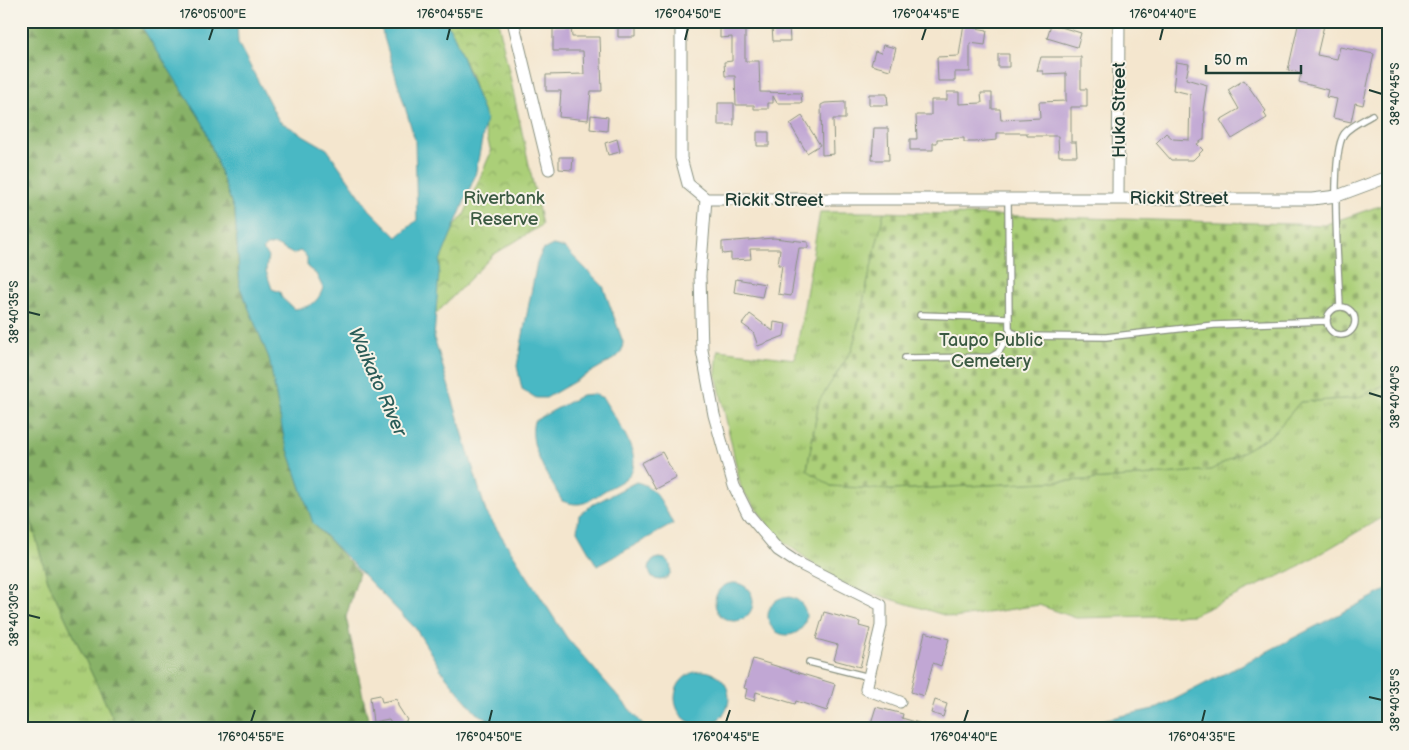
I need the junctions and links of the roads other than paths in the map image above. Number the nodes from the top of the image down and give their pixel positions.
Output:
1 (513, 21) edge
2 (681, 21) edge
3 (1119, 21) edge
4 (1372, 115) dead end
5 (549, 169) dead end
6 (1388, 177) edge
7 (1337, 196) junction
8 (1118, 198) junction
9 (706, 199) junction
10 (1008, 199) junction
11 (1340, 307) junction
12 (920, 315) dead end
13 (1009, 318) junction
14 (1327, 321) junction
15 (1011, 332) junction
16 (905, 358) dead end
17 (809, 662) dead end
18 (869, 678) junction
19 (900, 702) dead end

1 - 5 street
2 - 9 street
3 - 8 street, Huka Street
4 - 7 lane
6 - 7 street, Rickit Street
7 - 8 street, Rickit Street
7 - 11 lane
8 - 10 street, Rickit Street
9 - 10 street, Rickit Street
9 - 18 street, Rickit Street
10 - 13 lane
11 - 14 lane
11 - 14 lane
12 - 13 lane
13 - 15 lane
14 - 15 lane
15 - 16 lane
17 - 18 lane
18 - 19 street

